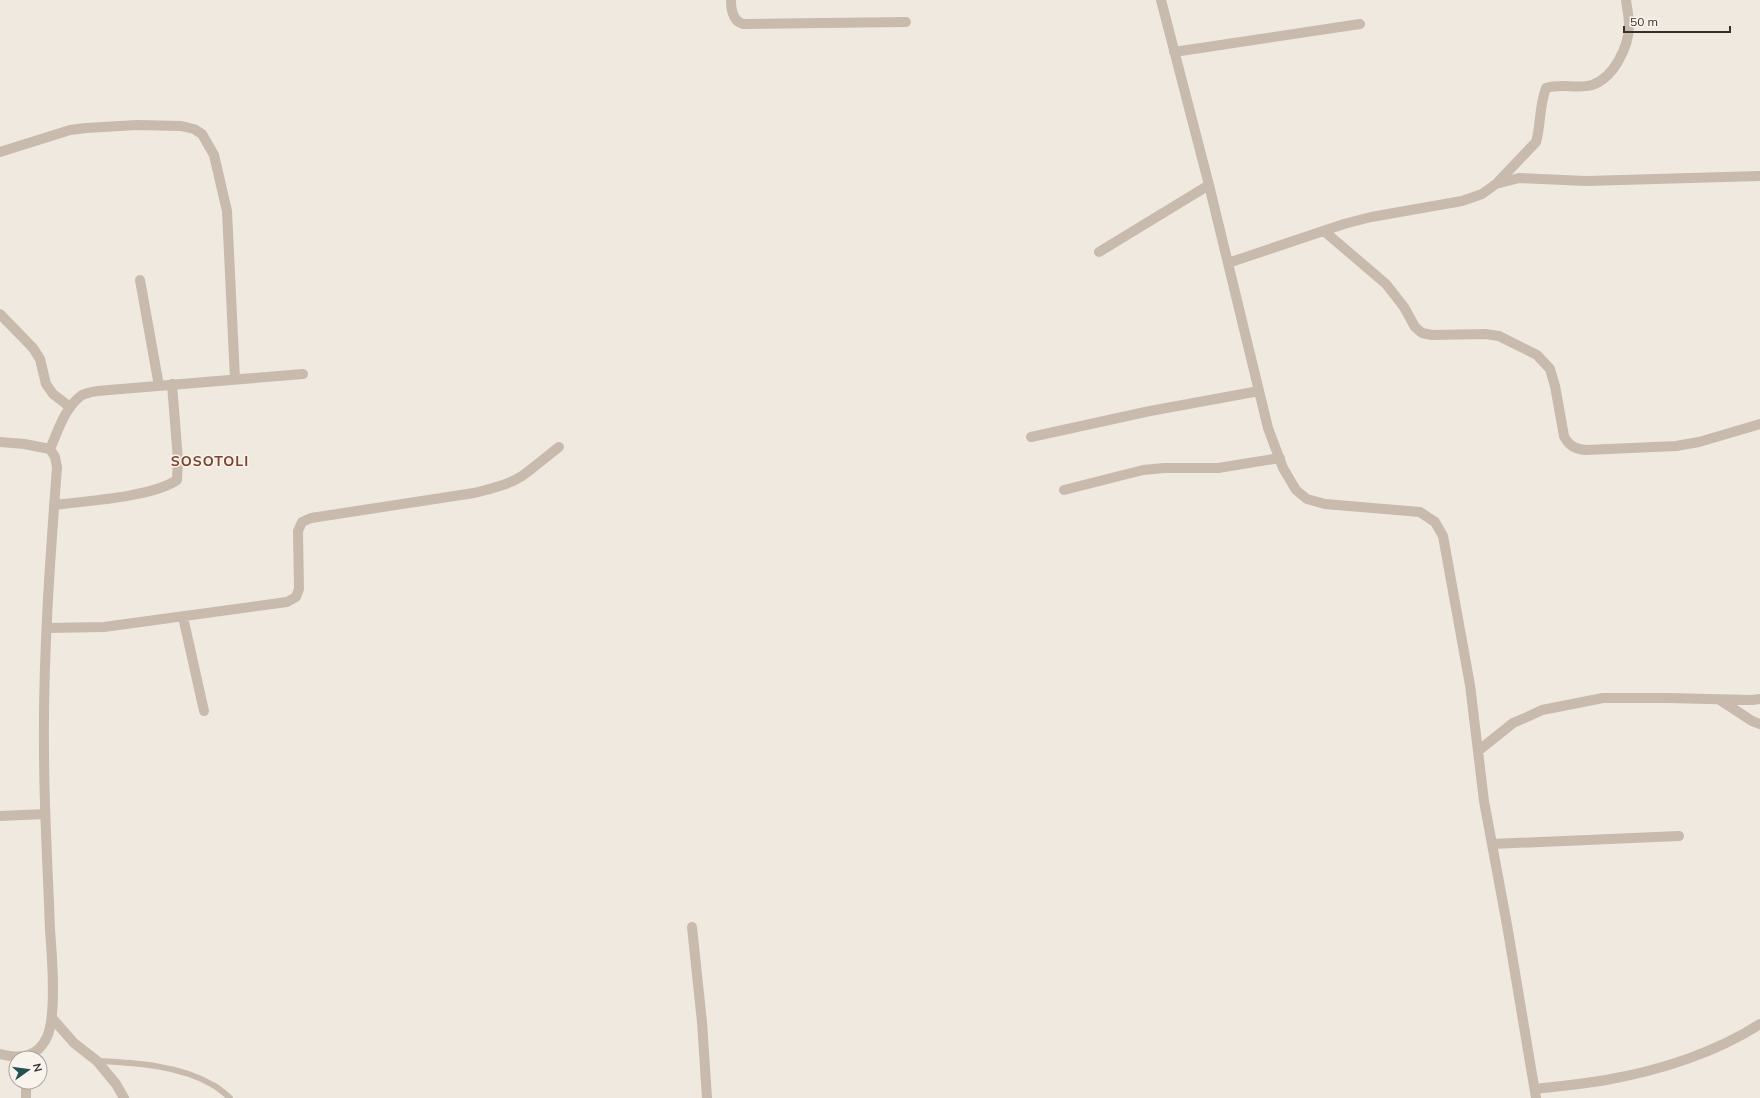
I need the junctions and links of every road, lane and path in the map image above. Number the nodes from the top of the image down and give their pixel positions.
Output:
1 (731, 0) edge
2 (1161, 0) edge
3 (1626, 0) edge
4 (906, 22) dead end
5 (1360, 24) dead end
6 (1174, 52) junction
7 (0, 152) edge
8 (1760, 176) edge
9 (1496, 184) junction
10 (1209, 185) junction
11 (1324, 231) junction
12 (1099, 252) dead end
13 (1228, 263) junction
14 (140, 280) dead end
15 (0, 314) edge
16 (303, 374) dead end
17 (235, 379) junction
18 (172, 384) junction
19 (159, 386) junction
20 (1259, 391) junction
21 (70, 407) junction
22 (1760, 424) edge
23 (1031, 437) dead end
24 (0, 442) edge
25 (559, 447) dead end
26 (50, 449) junction
27 (1280, 458) junction
28 (1064, 490) dead end
29 (54, 506) junction
30 (183, 617) junction
31 (47, 628) junction
32 (1760, 699) edge
33 (1720, 700) junction
34 (204, 711) dead end
35 (1760, 724) edge
36 (1478, 751) junction
37 (45, 814) junction
38 (0, 816) edge
39 (1679, 836) dead end
40 (1492, 844) junction
41 (692, 927) dead end
42 (52, 1018) junction
43 (1760, 1024) edge
44 (37, 1050) edge
45 (97, 1060) junction
46 (1535, 1093) edge
47 (124, 1098) edge
48 (230, 1098) edge
49 (707, 1098) edge

1 - 4 street
2 - 6 street
3 - 9 street
5 - 6 street
6 - 10 street
7 - 17 street
8 - 9 street
9 - 11 street
10 - 12 street
10 - 13 street
11 - 13 street
11 - 22 street
13 - 20 street
14 - 19 street
15 - 21 street
16 - 17 street
17 - 18 street
18 - 19 street
18 - 29 street
19 - 21 street
20 - 23 street
20 - 27 street
21 - 26 street
24 - 26 street
25 - 30 street
26 - 29 street
27 - 28 street
27 - 36 street
29 - 31 street
30 - 31 street
30 - 34 street
31 - 37 street
32 - 33 street
33 - 35 street
33 - 36 street
36 - 40 street
37 - 38 street
37 - 42 street
39 - 40 street
40 - 46 street
41 - 49 street
42 - 44 street
42 - 45 street
43 - 46 street
45 - 47 street
45 - 48 lane

